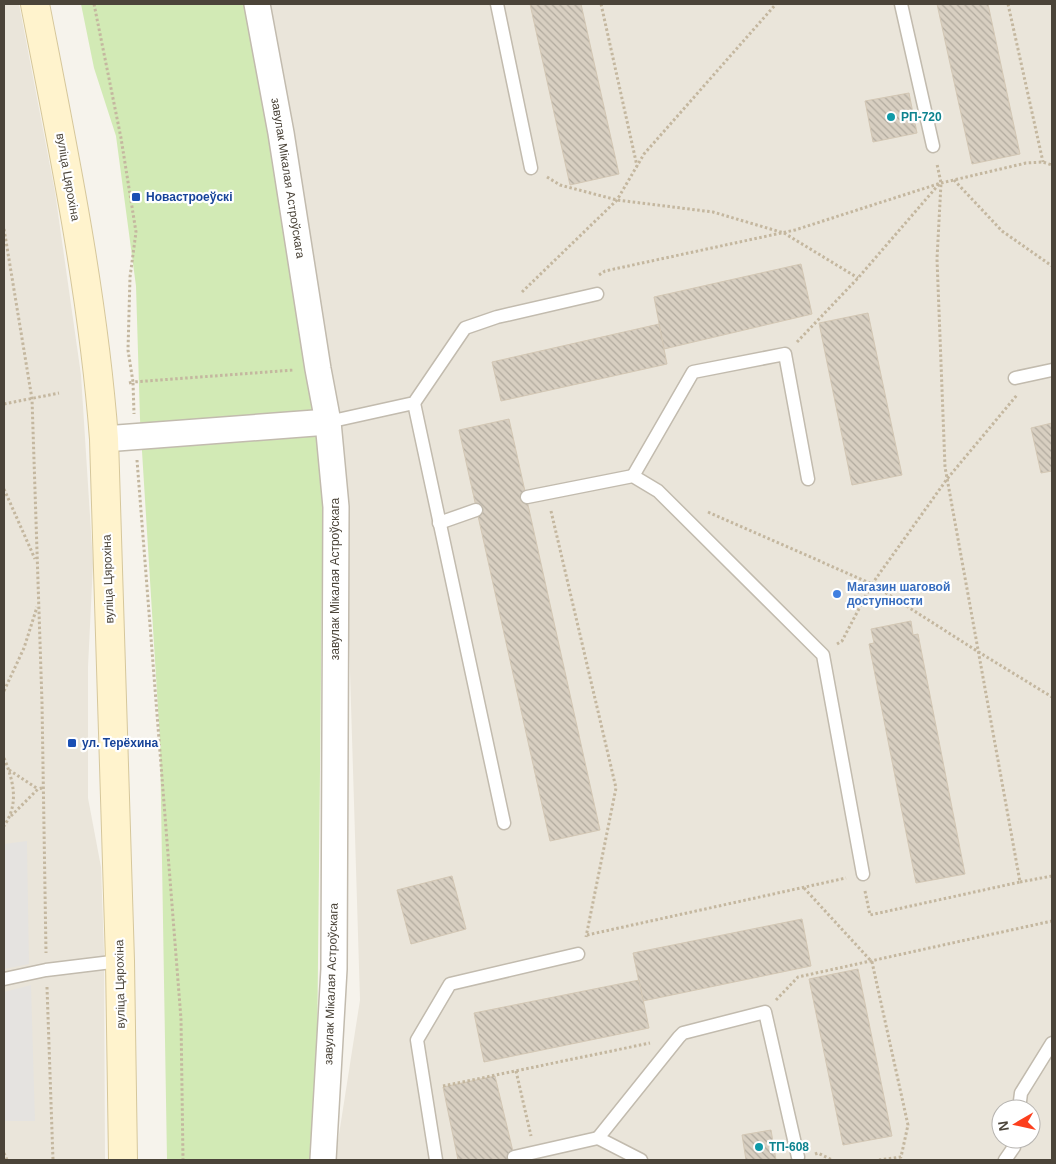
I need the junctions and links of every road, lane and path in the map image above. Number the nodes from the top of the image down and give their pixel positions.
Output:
1 (35, 4) edge
2 (94, 4) edge
3 (257, 4) edge
4 (496, 4) edge
5 (601, 4) edge
6 (776, 4) edge
7 (901, 4) edge
8 (1008, 4) edge
9 (933, 146) joint
10 (1042, 162) junction
11 (1052, 165) edge
12 (637, 166) junction
13 (531, 168) joint
14 (954, 180) junction
15 (941, 183) junction
16 (617, 200) junction
17 (4, 229) edge
18 (784, 233) junction
19 (1052, 266) edge
20 (858, 278) junction
21 (597, 294) dead end
22 (582, 298) junction
23 (497, 317) junction
24 (785, 354) junction
25 (318, 369) junction
26 (1052, 370) edge
27 (1015, 378) joint
28 (131, 382) junction
29 (58, 393) dead end
30 (32, 399) junction
31 (414, 403) junction
32 (4, 404) edge
33 (328, 422) junction
34 (136, 437) junction
35 (104, 439) junction
36 (633, 476) junction
37 (808, 479) dead end
38 (947, 479) junction
39 (4, 489) edge
40 (547, 493) junction
41 (526, 497) dead end
42 (476, 510) dead end
43 (703, 510) dead end
44 (439, 523) junction
45 (36, 562) junction
46 (872, 584) junction
47 (38, 604) junction
48 (977, 651) junction
49 (823, 655) junction
50 (4, 691) edge
51 (1052, 697) edge
52 (4, 758) edge
53 (9, 770) junction
54 (40, 788) junction
55 (10, 817) junction
56 (504, 823) dead end
57 (4, 826) edge
58 (863, 874) junction
59 (1052, 876) edge
60 (1020, 882) junction
61 (804, 887) junction
62 (1052, 921) edge
63 (587, 935) junction
64 (578, 954) joint
65 (120, 961) junction
66 (872, 962) junction
67 (46, 970) junction
68 (4, 979) edge
69 (766, 1012) junction
70 (679, 1037) junction
71 (1052, 1043) edge
72 (516, 1071) junction
73 (425, 1090) junction
74 (1020, 1099) edge
75 (598, 1138) junction
76 (1013, 1149) edge
77 (534, 1152) junction
78 (4, 1154) edge
79 (514, 1157) dead end
80 (798, 1157) dead end
81 (7, 1160) edge
82 (53, 1160) edge
83 (123, 1160) edge
84 (184, 1160) edge
85 (323, 1160) edge
86 (436, 1160) edge
87 (641, 1160) edge
88 (879, 1160) edge
89 (1005, 1160) edge

1 - 35 main road, вуліца Цярохіна
2 - 28 path
3 - 25 street, завулак Мікалая Астроўскага
4 - 13 lane
5 - 12 path
6 - 12 path
7 - 9 lane
8 - 10 path
9 - 15 path
10 - 11 path
10 - 14 path
12 - 16 path
13 - 16 path
14 - 15 path
14 - 19 path
15 - 18 path
15 - 20 path
15 - 38 path
16 - 18 path
16 - 23 path
17 - 30 path
18 - 20 path
18 - 22 path
20 - 24 path
21 - 22 lane
22 - 23 lane
23 - 31 lane
24 - 36 lane
24 - 37 lane
25 - 28 path
25 - 33 street, завулак Мікалая Астроўскага
26 - 27 lane
27 - 38 path
28 - 34 path
29 - 30 path
30 - 32 path
30 - 45 path
31 - 33 lane
31 - 44 lane
33 - 34 street
33 - 85 street, завулак Мікалая Астроўскага
34 - 35 street
34 - 84 path
35 - 65 main road, вуліца Цярохіна
36 - 40 lane
36 - 49 lane
38 - 46 path
38 - 48 path
39 - 45 path
40 - 41 lane
40 - 63 path
42 - 44 lane
43 - 46 path
44 - 56 lane
45 - 47 path
46 - 48 path
46 - 49 path
47 - 50 path
47 - 54 path
48 - 51 path
48 - 60 path
49 - 58 lane
52 - 53 path
53 - 54 path
53 - 55 path
54 - 55 path
54 - 67 path
55 - 57 path
58 - 60 path
58 - 61 path
59 - 60 path
61 - 63 path
61 - 66 path
62 - 66 path
63 - 64 path
64 - 73 lane
65 - 67 lane
65 - 83 main road, вуліца Цярохіна
66 - 69 path
66 - 88 path
67 - 68 lane
67 - 82 path
69 - 70 lane
69 - 80 lane
70 - 72 path
70 - 75 lane
71 - 74 lane
72 - 73 path
72 - 77 path
73 - 86 lane
75 - 77 lane
75 - 87 lane
76 - 89 lane
77 - 79 lane
78 - 81 path

